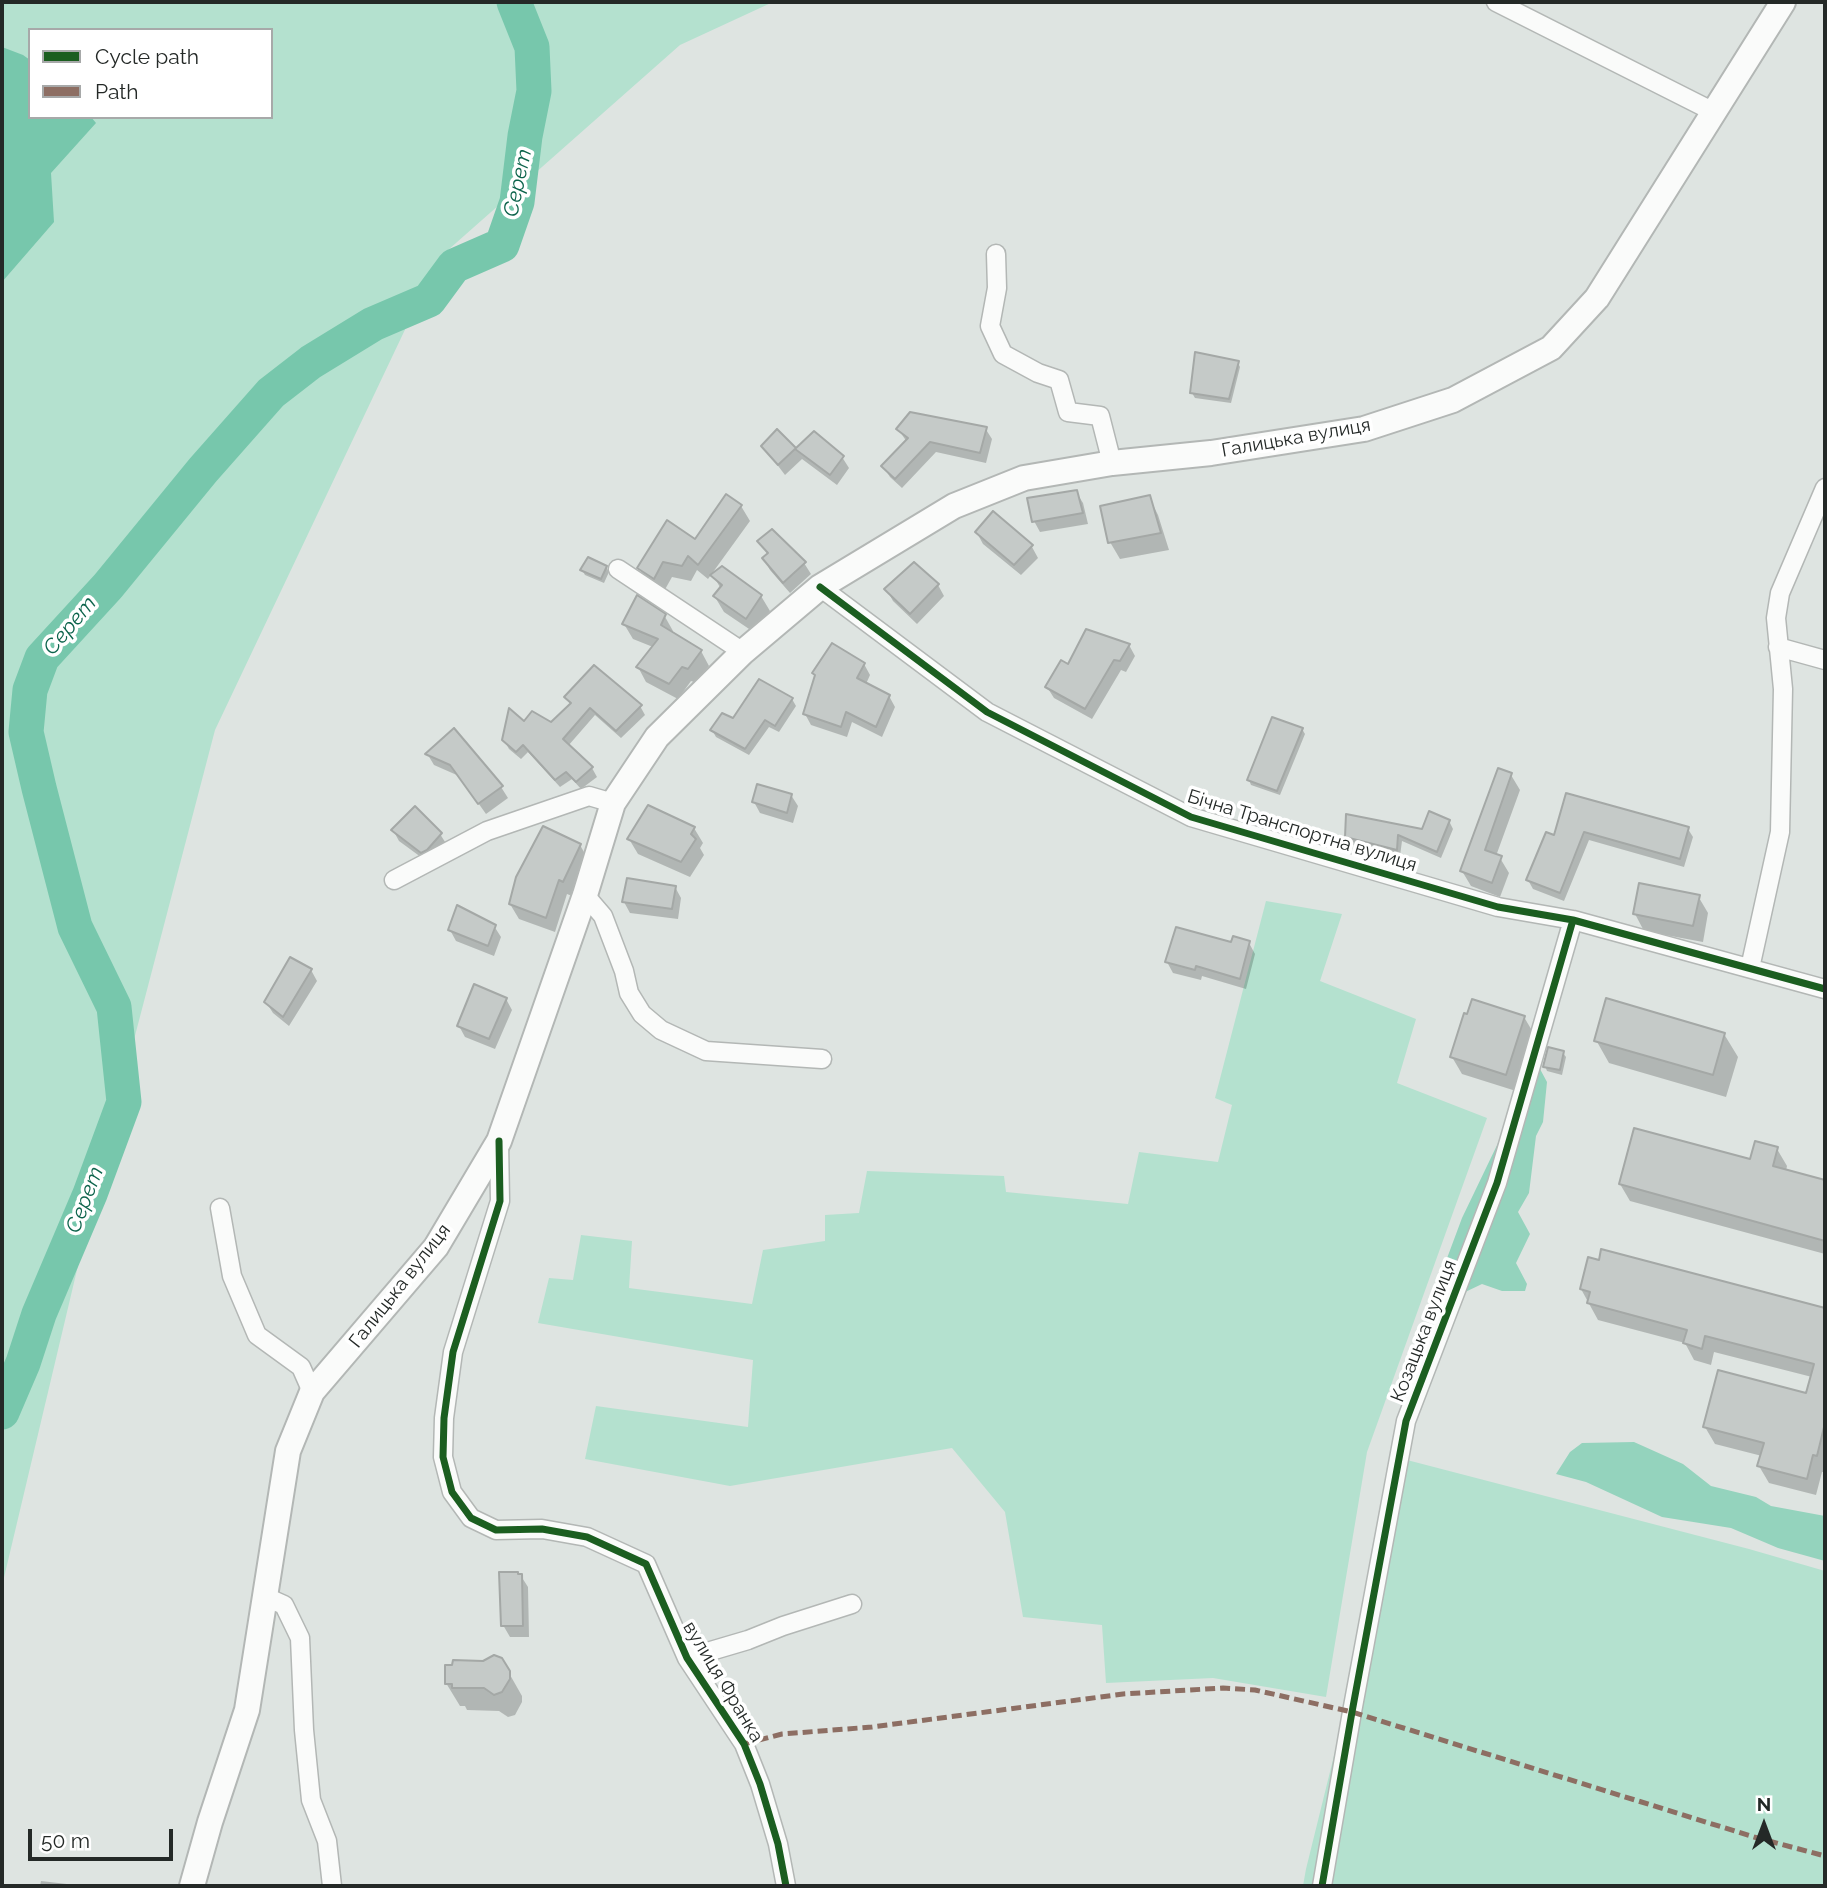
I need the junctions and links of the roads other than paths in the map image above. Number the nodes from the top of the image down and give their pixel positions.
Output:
1 (1496, 2) edge
2 (1783, 2) edge
3 (1714, 112) junction
4 (996, 254) dead end
5 (1112, 463) junction
6 (1825, 488) edge
7 (618, 569) dead end
8 (820, 587) junction
9 (1777, 647) junction
10 (743, 652) junction
11 (1825, 660) edge
12 (613, 803) junction
13 (394, 880) dead end
14 (585, 895) junction
15 (1573, 920) junction
16 (1750, 968) junction
17 (1825, 989) edge
18 (822, 1059) dead end
19 (499, 1141) junction
20 (220, 1208) dead end
21 (312, 1392) junction
22 (266, 1597) junction
23 (852, 1604) dead end
24 (687, 1658) junction
25 (192, 1886) edge
26 (332, 1886) edge
27 (786, 1886) edge
28 (1322, 1886) edge

1 - 3 street
2 - 3 main road, Галицька вулиця
3 - 5 main road, Галицька вулиця
4 - 5 street
5 - 8 main road, Галицька вулиця
6 - 9 street
7 - 10 street
8 - 10 main road, Галицька вулиця
8 - 15 street, Бічна Транспортна вулиця
9 - 11 street
9 - 16 street
10 - 12 main road, Галицька вулиця
12 - 13 street
12 - 14 main road, Галицька вулиця
14 - 18 street
14 - 19 main road, Галицька вулиця
15 - 16 street, Бічна Транспортна вулиця
15 - 28 street, Козацька вулиця
16 - 17 street, Бічна Транспортна вулиця
19 - 21 main road, Галицька вулиця
19 - 24 street, вулиця Франка
20 - 21 street
21 - 22 main road, Галицька вулиця
22 - 25 main road, Галицька вулиця
22 - 26 street
23 - 24 street
24 - 27 street, вулиця Франка

